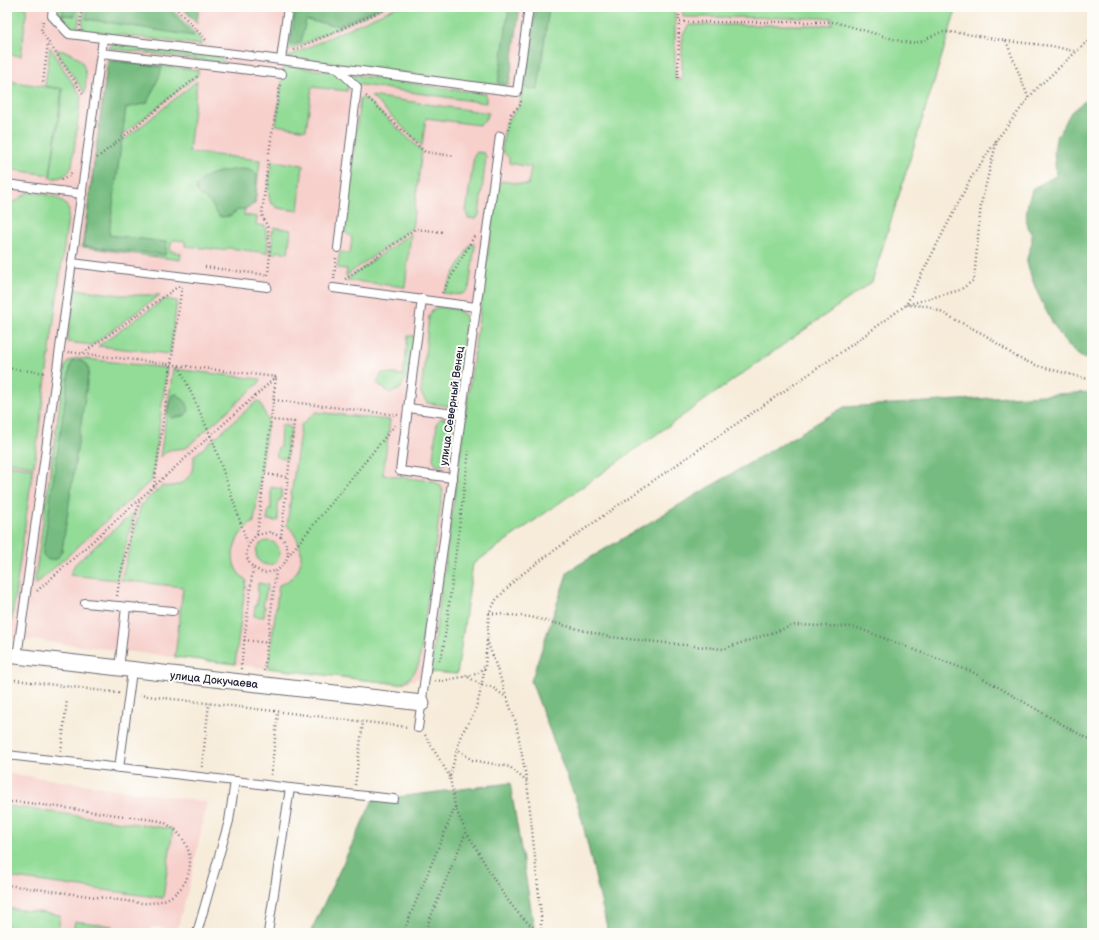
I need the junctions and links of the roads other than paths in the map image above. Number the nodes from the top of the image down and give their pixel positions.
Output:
1 (54, 7) edge
2 (288, 7) edge
3 (529, 7) edge
4 (103, 39) junction
5 (101, 53) junction
6 (281, 60) junction
7 (336, 67) junction
8 (282, 74) road end
9 (500, 136) dead end
10 (7, 184) edge
11 (82, 194) junction
12 (338, 248) road end
13 (72, 263) junction
14 (267, 287) road end
15 (333, 288) road end
16 (422, 299) junction
17 (476, 307) junction
18 (408, 408) junction
19 (462, 415) junction
20 (453, 478) junction
21 (85, 603) dead end
22 (126, 607) junction
23 (173, 612) dead end
24 (12, 656) edge
25 (125, 670) junction
26 (422, 703) junction
27 (418, 728) road end
28 (7, 754) edge
29 (120, 768) junction
30 (235, 781) junction
31 (290, 788) junction
32 (394, 799) dead end
33 (197, 933) edge
34 (268, 933) edge

1 - 4 lane
2 - 6 lane
3 - 7 lane
4 - 5 lane
4 - 6 lane
5 - 8 lane
5 - 11 lane
6 - 7 lane
7 - 12 lane
9 - 17 lane, улица Северный Венец
10 - 11 lane
11 - 13 lane
13 - 14 lane
13 - 24 lane
15 - 16 lane
16 - 17 lane
16 - 18 lane
17 - 19 lane, улица Северный Венец
18 - 19 lane
18 - 20 lane
19 - 20 lane, улица Северный Венец
20 - 26 lane, улица Северный Венец
21 - 22 lane
22 - 23 lane
22 - 25 lane
24 - 25 street, улица Докучаева
25 - 26 street, улица Докучаева
25 - 29 lane
26 - 27 lane, улица Северный Венец
28 - 29 lane
29 - 30 lane
30 - 31 lane
30 - 33 lane
31 - 32 lane
31 - 34 lane

